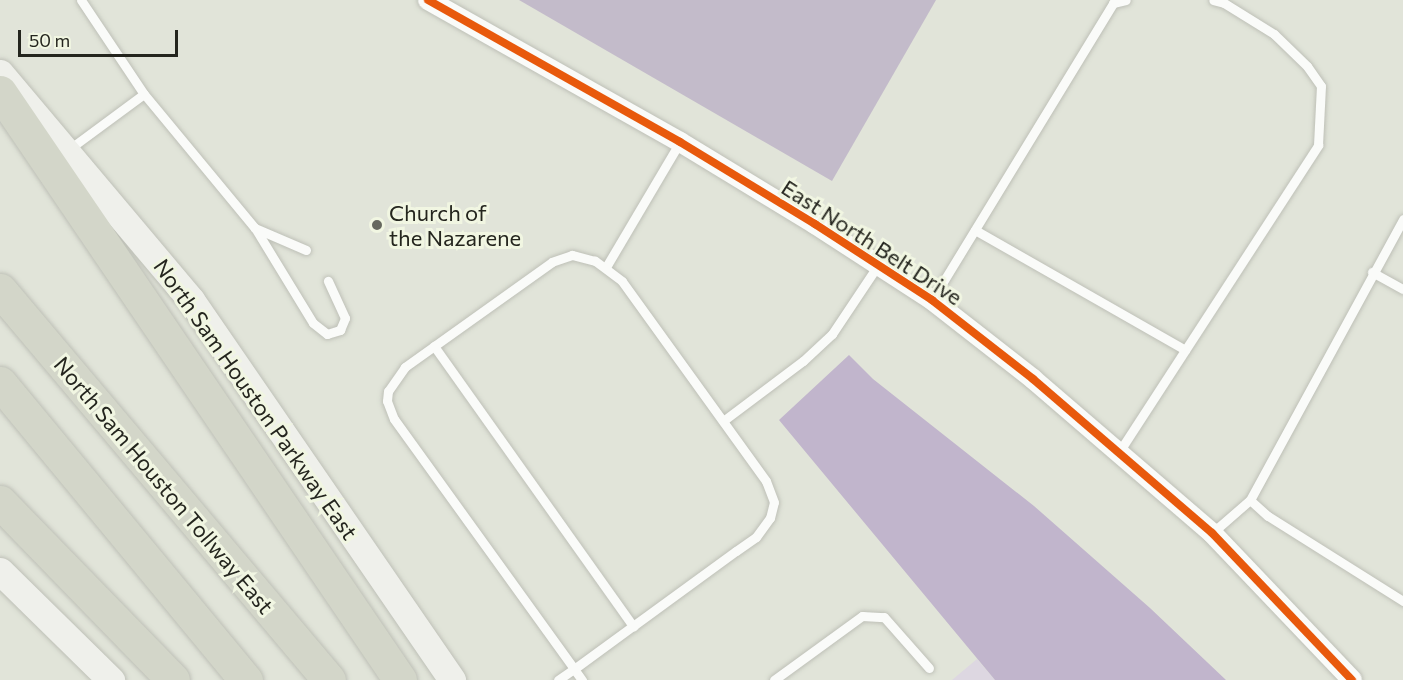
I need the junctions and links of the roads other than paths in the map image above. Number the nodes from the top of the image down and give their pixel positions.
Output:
1 (81, 0) edge
2 (428, 0) edge
3 (1126, 0) edge
4 (1213, 0) edge
5 (0, 73) edge
6 (0, 92) edge
7 (144, 94) junction
8 (680, 142) junction
9 (57, 157) junction
10 (1403, 219) edge
11 (255, 228) junction
12 (975, 230) junction
13 (306, 250) dead end
14 (878, 264) junction
15 (606, 267) junction
16 (1372, 272) junction
17 (328, 281) dead end
18 (1403, 289) edge
19 (0, 290) edge
20 (932, 300) junction
21 (434, 346) junction
22 (1185, 350) junction
23 (0, 382) edge
24 (723, 421) junction
25 (1119, 452) junction
26 (1250, 500) junction
27 (0, 501) edge
28 (1212, 533) junction
29 (0, 571) edge
30 (1403, 601) edge
31 (633, 626) junction
32 (929, 668) dead end
33 (574, 669) junction
34 (111, 680) edge
35 (173, 680) edge
36 (246, 680) edge
37 (329, 680) edge
38 (400, 680) edge
39 (452, 680) edge
40 (558, 680) edge
41 (582, 680) edge
42 (774, 680) edge
43 (1352, 680) edge

1 - 7 lane
2 - 8 street, East North Belt Drive
3 - 12 lane
4 - 22 lane
5 - 9 main road, North Sam Houston Parkway East
6 - 9 highway
7 - 9 lane
7 - 11 lane
8 - 14 street, East North Belt Drive
8 - 15 lane
9 - 38 highway
9 - 39 main road, North Sam Houston Parkway East
10 - 16 lane
11 - 13 lane
11 - 17 lane
12 - 20 lane
12 - 22 lane
14 - 20 street, East North Belt Drive
14 - 24 lane
15 - 21 lane
15 - 24 lane
16 - 18 lane
16 - 26 lane
19 - 37 highway, North Sam Houston Tollway East
20 - 25 street, East North Belt Drive
21 - 31 lane
21 - 33 lane
22 - 25 lane
23 - 36 highway
24 - 31 lane
25 - 28 street, East North Belt Drive
26 - 28 lane
26 - 30 lane
27 - 35 highway
28 - 43 street, East North Belt Drive
29 - 34 main road
31 - 33 lane
32 - 42 lane
33 - 40 lane
33 - 41 lane

